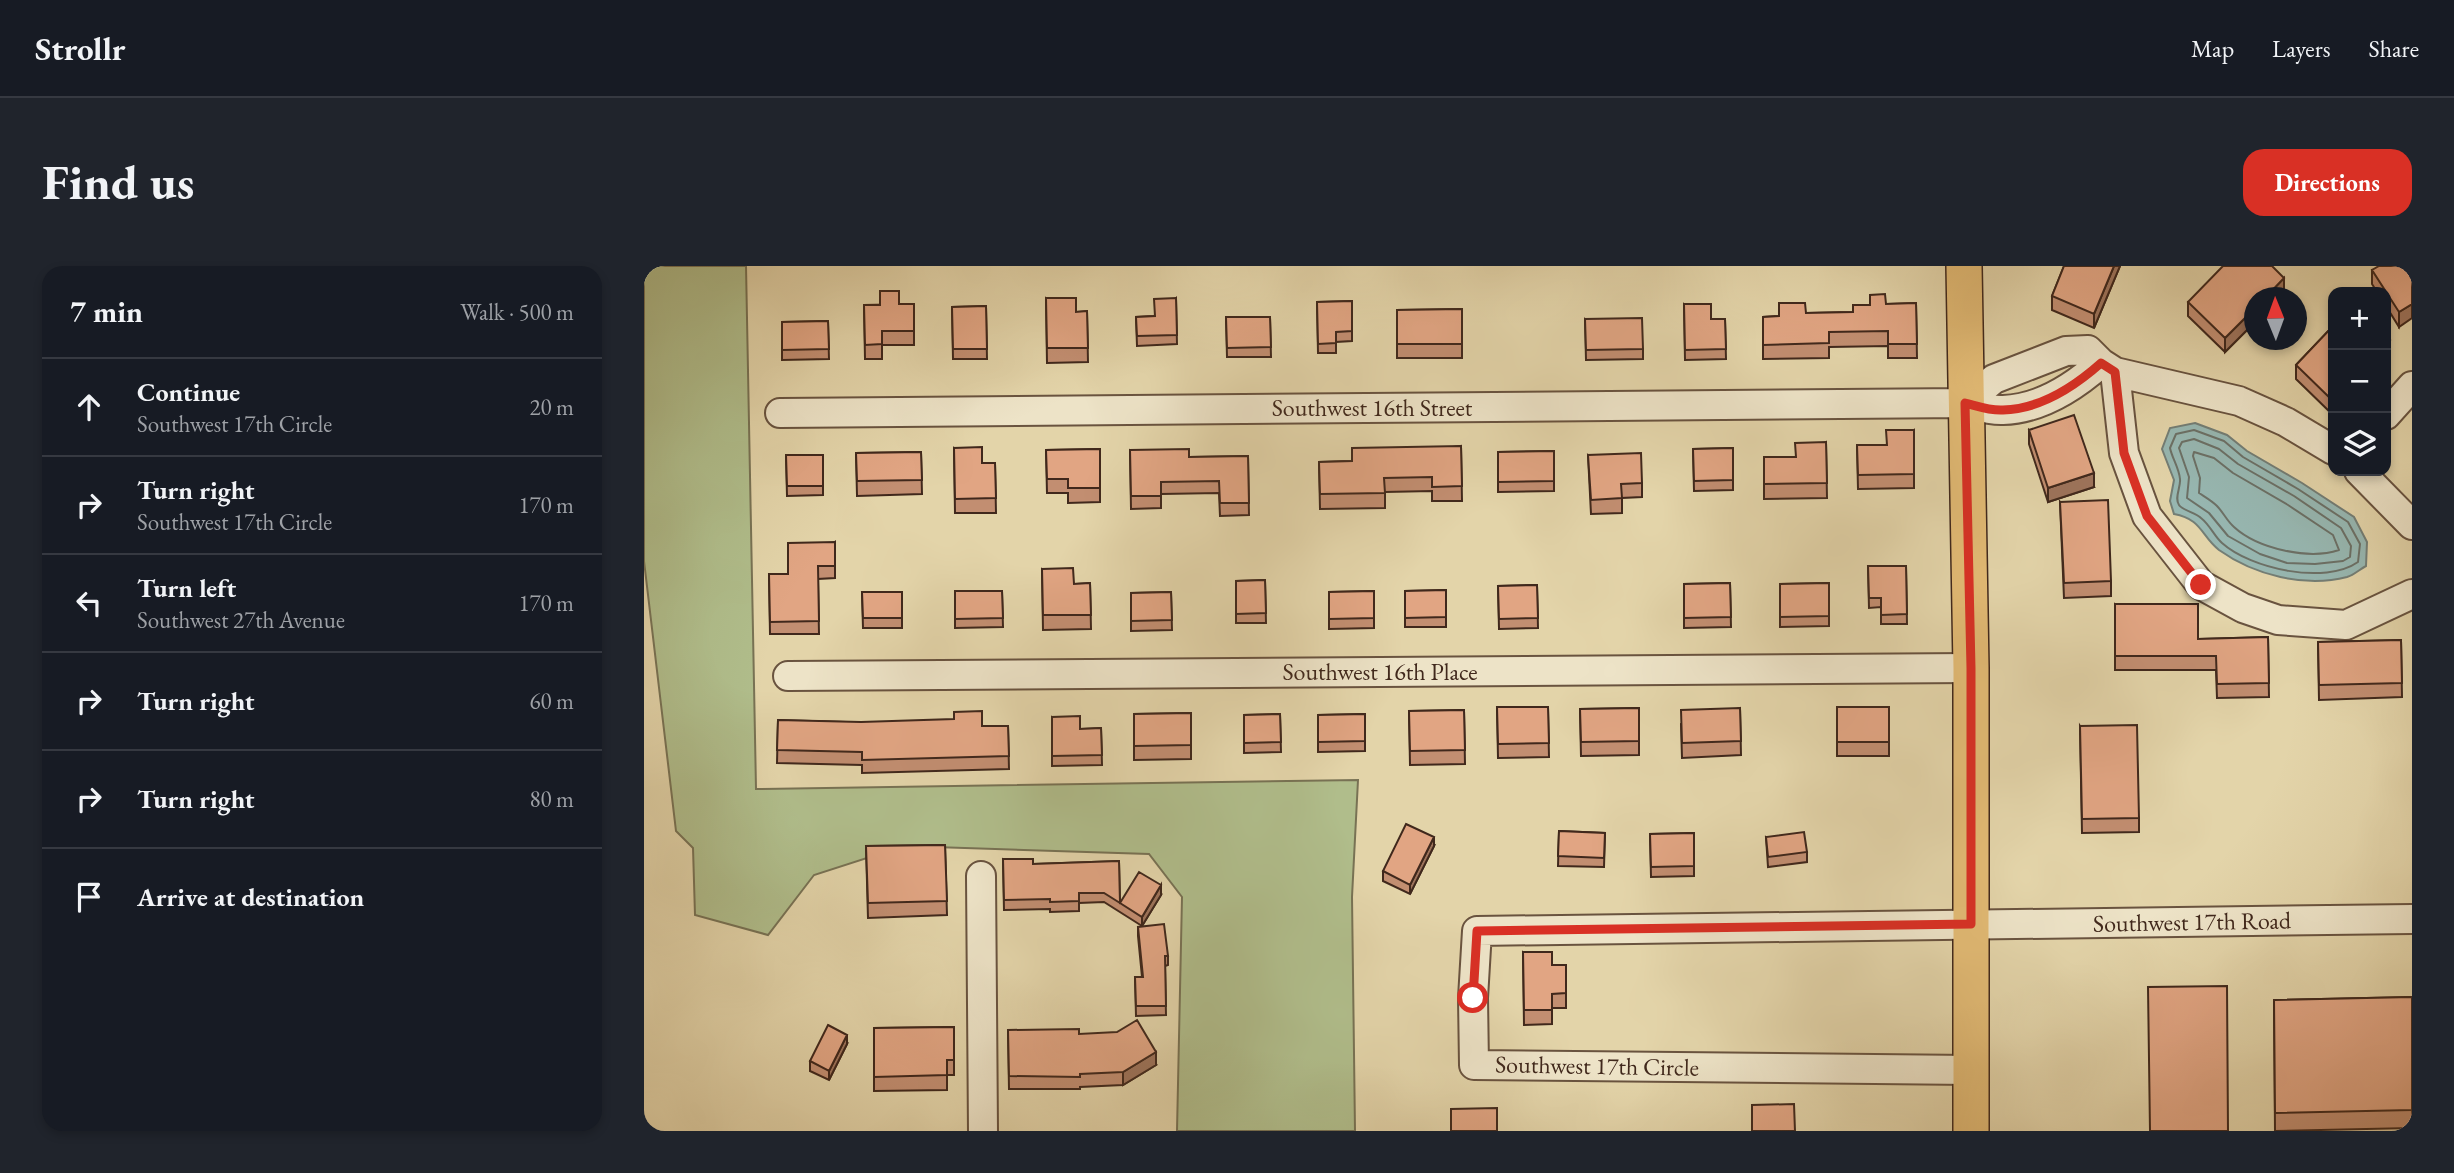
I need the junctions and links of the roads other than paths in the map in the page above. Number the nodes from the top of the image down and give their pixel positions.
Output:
1 (1964, 266) edge
2 (2041, 361) junction
3 (2108, 368) junction
4 (2412, 386) edge
5 (2057, 394) junction
6 (1965, 403) junction
7 (780, 413) dead end
8 (2388, 413) edge
9 (2328, 447) edge
10 (2364, 476) edge
11 (2412, 525) edge
12 (2412, 594) edge
13 (1971, 668) junction
14 (789, 676) dead end
15 (981, 876) dead end
16 (2412, 919) edge
17 (1971, 924) junction
18 (1971, 1070) junction
19 (982, 1131) edge
20 (1971, 1131) edge

1 - 6 main road
2 - 3 street
2 - 5 street
2 - 6 street
3 - 5 street, Southwest 16th Street
3 - 9 street
3 - 12 street
4 - 8 street
5 - 6 street, Southwest 16th Street
6 - 7 street, Southwest 16th Street
6 - 13 main road
10 - 11 street
13 - 14 street, Southwest 16th Place
13 - 17 main road
15 - 19 street
16 - 17 street, Southwest 17th Road
17 - 18 main road
17 - 18 street, Southwest 17th Circle
18 - 20 main road

